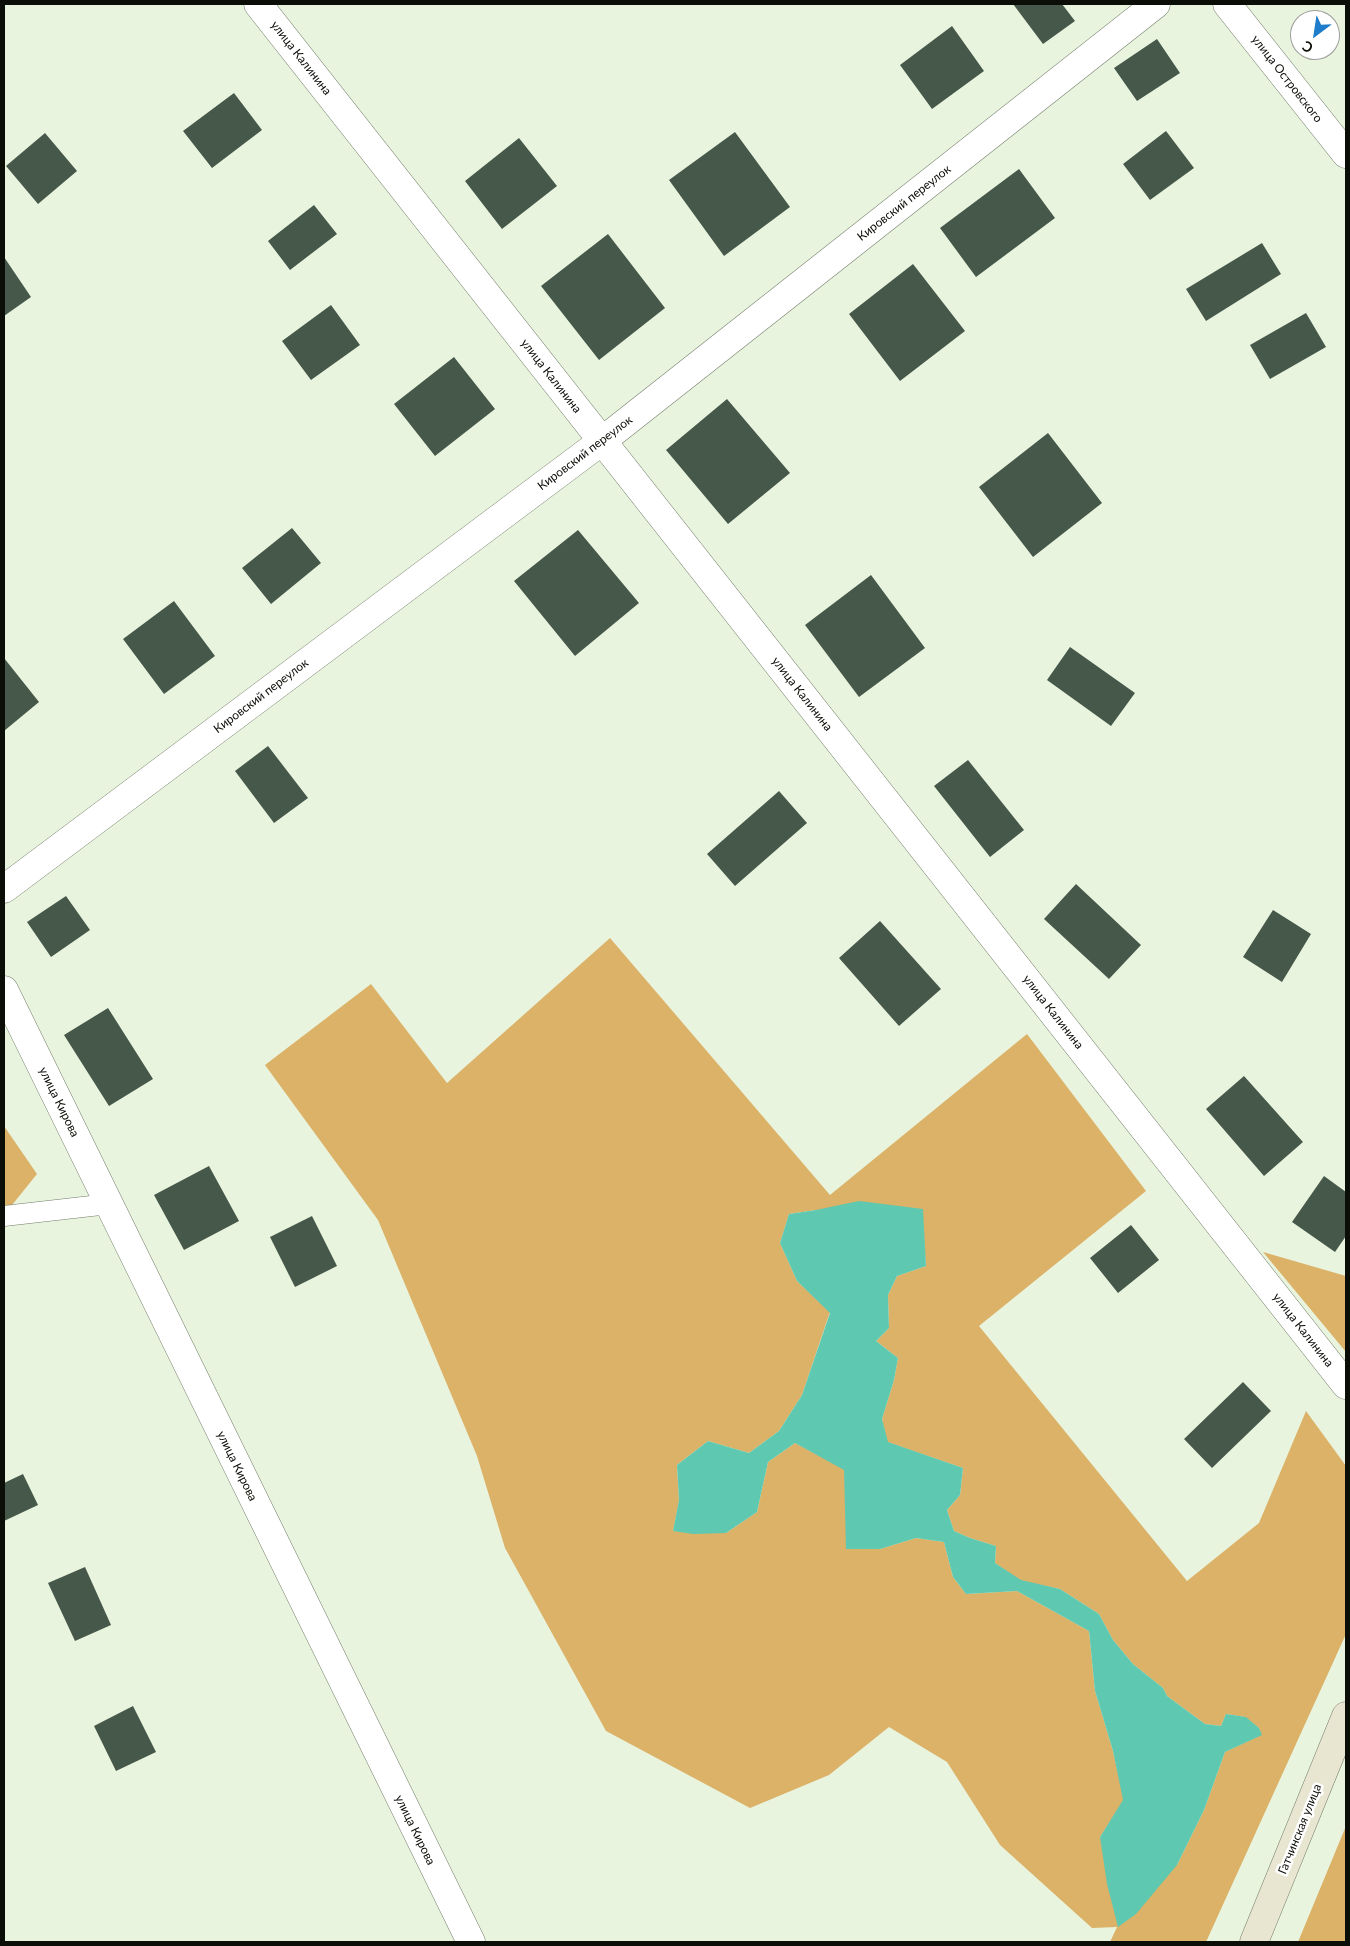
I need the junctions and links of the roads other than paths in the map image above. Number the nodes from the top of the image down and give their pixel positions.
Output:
1 (258, 4) edge
2 (1156, 4) edge
3 (1227, 4) edge
4 (1346, 154) edge
5 (602, 441) junction
6 (4, 889) edge
7 (4, 990) edge
8 (109, 1204) junction
9 (4, 1216) edge
10 (1346, 1385) edge
11 (1346, 1716) edge
12 (471, 1942) edge
13 (1254, 1942) edge

1 - 5 street, улица Калинина
2 - 5 street, Кировский переулок
3 - 4 street, улица Островского
5 - 6 street, Кировский переулок
5 - 10 street, улица Калинина
7 - 8 street, улица Кирова
8 - 9 lane
8 - 12 street, улица Кирова
11 - 13 main road, Гатчинская улица

